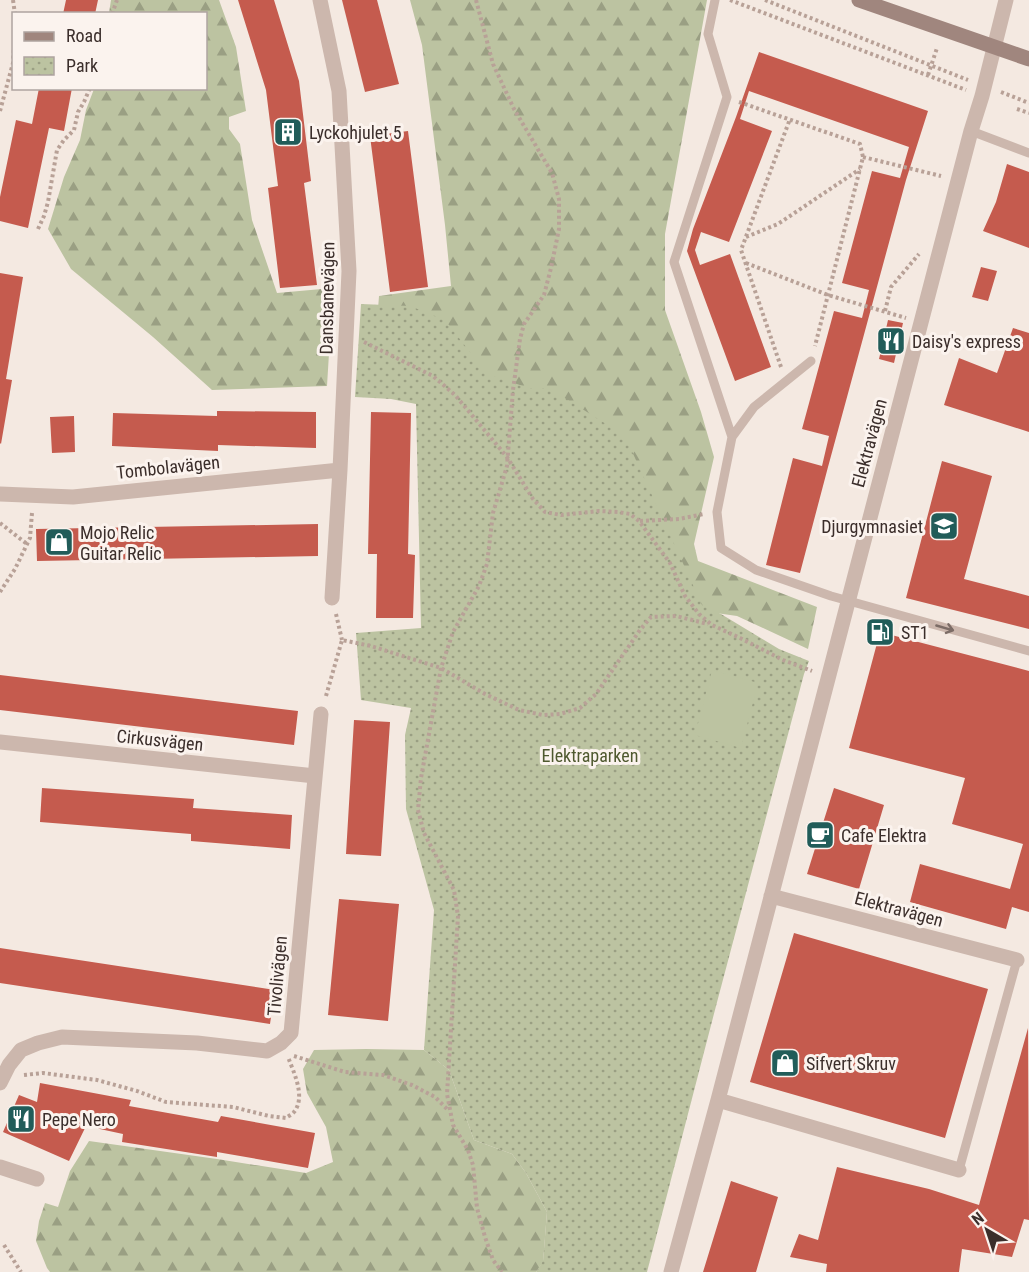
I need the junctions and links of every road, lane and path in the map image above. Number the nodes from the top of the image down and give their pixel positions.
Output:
1 (320, 0) edge
2 (476, 0) edge
3 (715, 0) edge
4 (730, 0) edge
5 (765, 0) edge
6 (860, 0) edge
7 (1006, 0) edge
8 (994, 46) junction
9 (937, 48) dead end
10 (1029, 59) edge
11 (931, 66) junction
12 (12, 67) edge
13 (928, 75) junction
14 (968, 80) dead end
15 (89, 90) edge
16 (967, 90) dead end
17 (727, 98) junction
18 (1023, 100) dead end
19 (1029, 103) edge
20 (1017, 109) dead end
21 (0, 111) edge
22 (1029, 113) edge
23 (790, 119) junction
24 (971, 131) junction
25 (1029, 153) edge
26 (863, 157) junction
27 (860, 169) junction
28 (943, 176) dead end
29 (38, 229) dead end
30 (745, 237) junction
31 (921, 252) dead end
32 (745, 262) junction
33 (828, 295) junction
34 (885, 311) junction
35 (909, 319) dead end
36 (356, 338) dead end
37 (811, 361) joint
38 (786, 381) junction
39 (732, 437) junction
40 (507, 458) junction
41 (340, 470) junction
42 (0, 494) edge
43 (33, 506) dead end
44 (717, 512) junction
45 (639, 521) junction
46 (0, 523) edge
47 (27, 544) junction
48 (0, 592) edge
49 (332, 598) joint
50 (849, 600) junction
51 (712, 625) junction
52 (342, 640) junction
53 (1029, 651) edge
54 (441, 668) junction
55 (813, 671) dead end
56 (321, 714) joint
57 (0, 742) edge
58 (315, 776) junction
59 (771, 896) junction
60 (1017, 960) joint
61 (22, 1076) dead end
62 (0, 1083) edge
63 (718, 1100) junction
64 (450, 1111) junction
65 (0, 1167) edge
66 (959, 1170) joint
67 (37, 1179) dead end
68 (4, 1245) dead end
69 (21, 1272) edge
70 (502, 1272) edge
71 (672, 1272) edge

1 - 41 street, Dansbanevägen
2 - 40 path
3 - 17 lane
4 - 13 path
5 - 11 path
6 - 8 street
7 - 8 street, Elektravägen
8 - 10 street
8 - 24 street, Elektravägen
9 - 11 path
11 - 13 path
11 - 14 path
12 - 21 path
13 - 16 path
15 - 29 path
17 - 23 path
17 - 39 lane
18 - 19 path
20 - 22 path
23 - 26 path
23 - 30 path
24 - 25 lane
24 - 50 street, Elektravägen
26 - 27 path
26 - 28 path
27 - 30 path
27 - 33 path
30 - 32 path
31 - 34 path
32 - 33 path
32 - 38 path
33 - 34 path
33 - 37 path
34 - 35 path
36 - 40 path
37 - 38 lane
38 - 39 lane
39 - 44 lane
40 - 45 path
40 - 54 path
41 - 42 street, Tombolavägen
41 - 49 street, Dansbanevägen
43 - 47 path
44 - 45 path
44 - 50 lane
45 - 51 path
46 - 47 path
47 - 48 path
49 - 52 path
50 -> 53 lane
50 - 59 street, Elektravägen
51 - 54 path
51 - 55 path
52 - 54 path
52 - 56 path
54 - 64 path
56 - 58 street, Tivolivägen
57 - 58 street, Cirkusvägen
58 - 62 street, Tivolivägen
59 - 60 street, Elektravägen
59 - 63 street, Elektravägen
60 - 66 lane
61 - 64 path
63 - 66 street
63 - 71 street, Elektravägen
64 - 70 path
65 - 67 street
68 - 69 path

